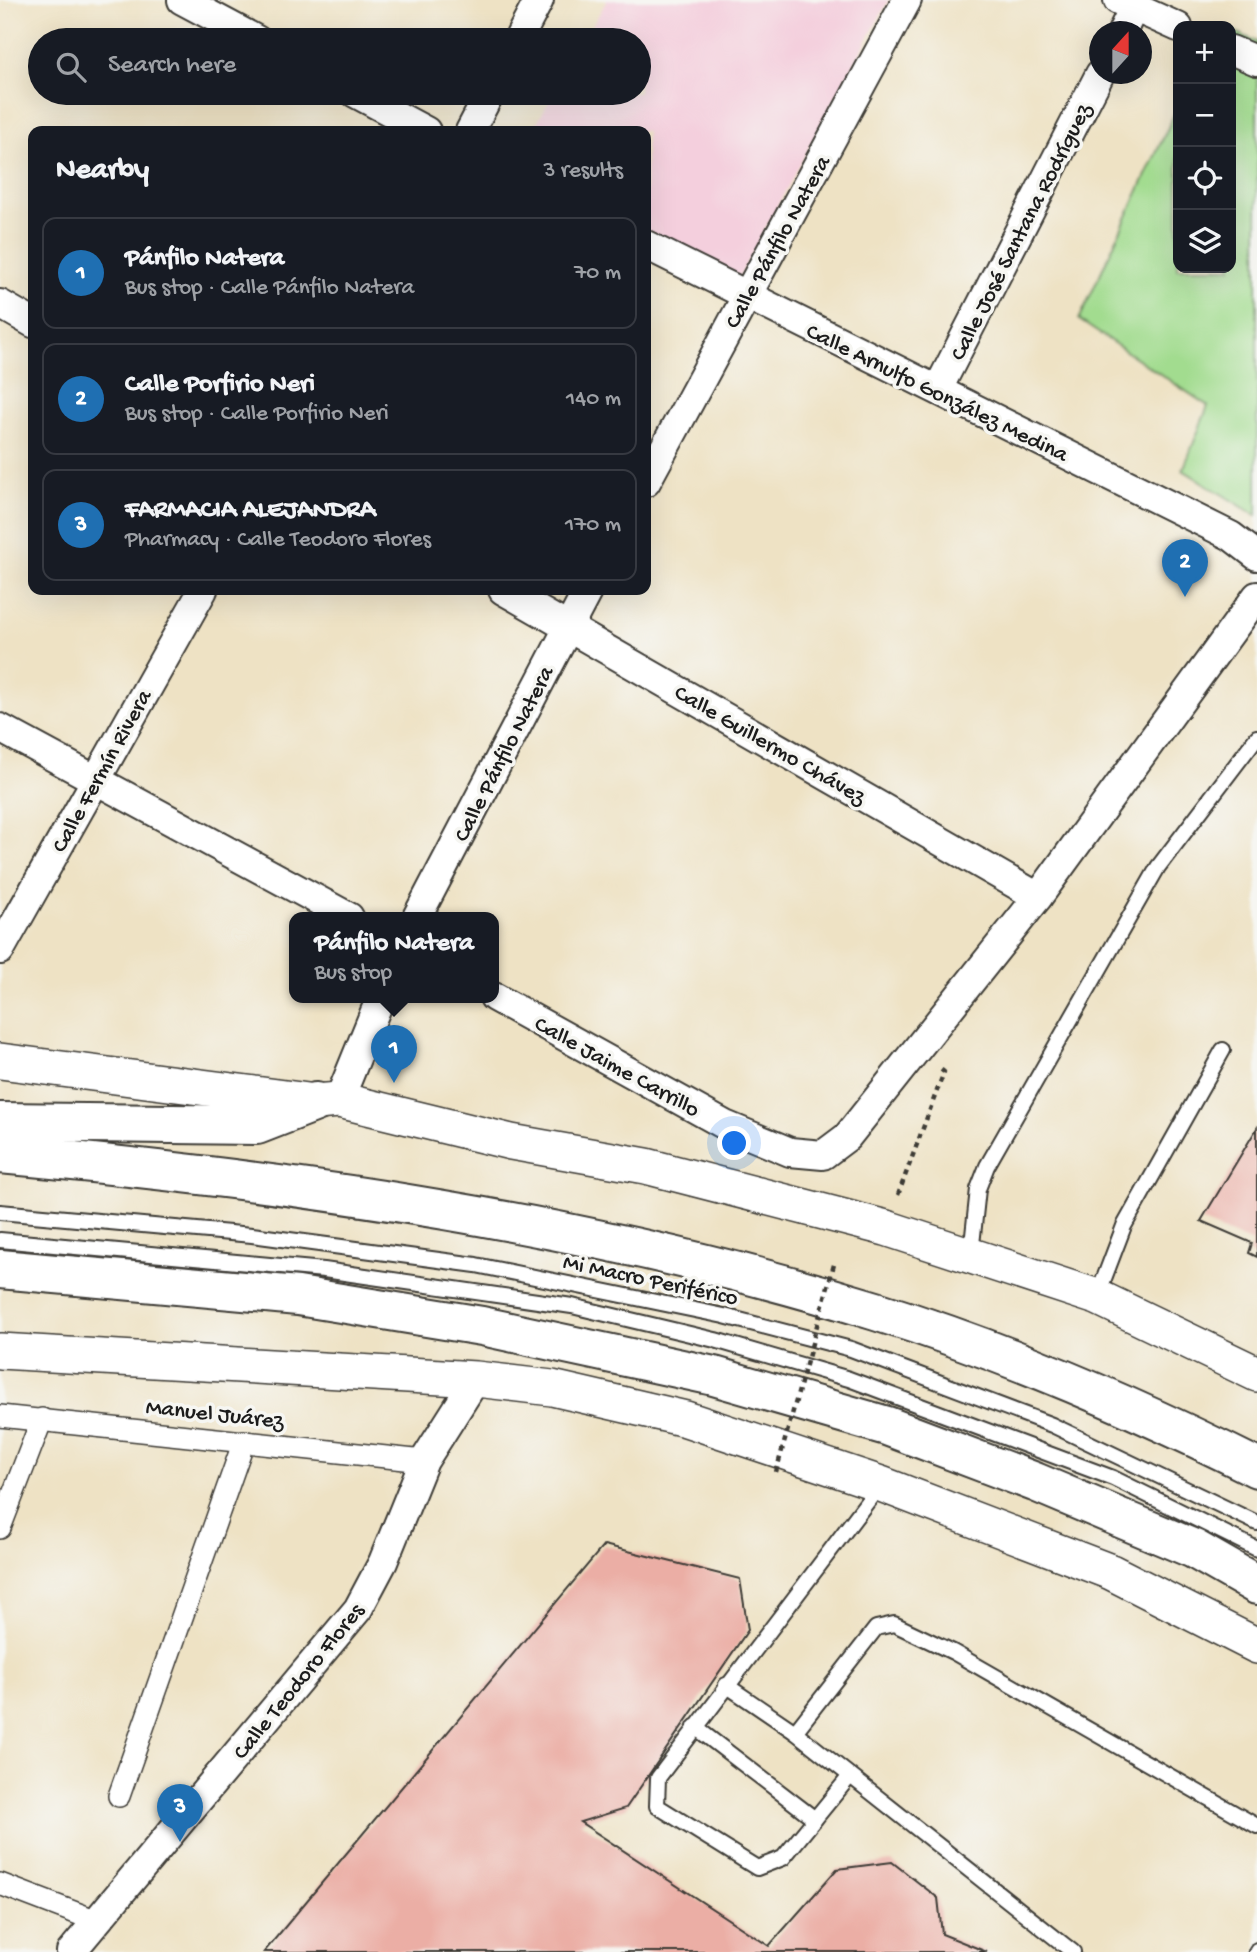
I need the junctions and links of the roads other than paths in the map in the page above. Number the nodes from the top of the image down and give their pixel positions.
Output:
1 (182, 0) edge
2 (539, 0) edge
3 (907, 0) edge
4 (1125, 13) edge
5 (1173, 26) edge
6 (234, 28) edge
7 (524, 28) edge
8 (1236, 52) edge
9 (1257, 61) edge
10 (1095, 84) edge
11 (377, 105) edge
12 (484, 105) edge
13 (417, 126) edge
14 (473, 126) edge
15 (651, 248) edge
16 (746, 297) junction
17 (0, 304) edge
18 (28, 320) edge
19 (938, 389) junction
20 (651, 473) edge
21 (1244, 537) edge
22 (1257, 556) edge
23 (200, 595) edge
24 (512, 595) edge
25 (585, 595) edge
26 (1257, 596) edge
27 (568, 626) junction
28 (0, 728) edge
29 (1257, 737) edge
30 (94, 779) junction
31 (1038, 897) junction
32 (340, 912) edge
33 (420, 912) edge
34 (0, 950) edge
35 (499, 1000) edge
36 (378, 1003) edge
37 (1223, 1050) dead end
38 (0, 1061) edge
39 (327, 1101) junction
40 (0, 1122) edge
41 (0, 1154) edge
42 (0, 1212) edge
43 (0, 1240) edge
44 (971, 1254) junction
45 (0, 1269) edge
46 (1097, 1297) junction
47 (0, 1351) edge
48 (1257, 1374) edge
49 (476, 1379) junction
50 (0, 1416) edge
51 (41, 1419) junction
52 (244, 1441) junction
53 (424, 1461) junction
54 (1257, 1468) edge
55 (881, 1484) junction
56 (1257, 1523) edge
57 (0, 1528) edge
58 (1257, 1549) edge
59 (1257, 1585) edge
60 (1257, 1646) edge
61 (726, 1685) junction
62 (695, 1727) junction
63 (795, 1732) junction
64 (850, 1776) junction
65 (119, 1797) dead end
66 (815, 1819) junction
67 (1257, 1826) edge
68 (0, 1884) edge
69 (97, 1921) junction
70 (71, 1952) edge
71 (1073, 1952) edge

1 - 6 street
2 - 7 street
3 - 16 street, Calle Pánfilo Natera
4 - 5 street
8 - 9 street
10 - 19 street, Calle José Santana Rodríguez
11 - 13 street
12 - 14 street
15 - 16 street, Calle Arnulfo González Medina
16 - 19 street, Calle Arnulfo González Medina
16 - 20 street, Calle Pánfilo Natera
17 - 18 street
19 - 21 street, Calle Arnulfo González Medina
21 - 22 street, Calle Arnulfo González Medina
23 - 30 street, Calle Fermín Rivera
24 - 27 street, Calle Guillermo Chávez
25 - 27 street, Calle Pánfilo Natera
26 - 31 street
27 - 31 street, Calle Guillermo Chávez
27 - 33 street, Calle Pánfilo Natera
28 - 30 street
29 - 44 lane
30 - 32 street
30 - 34 street, Calle Fermín Rivera
31 - 35 street, Calle Jaime Carrillo
36 - 39 street
37 - 46 lane
38 - 39 street
39 - 40 highway
39 - 44 street
41 - 54 highway
42 - 56 lane, Mi Macro Periférico
43 - 58 lane, Mi Macro Periférico
44 - 46 street
45 - 59 highway
46 - 48 street
47 - 49 street
49 - 53 street, Calle Teodoro Flores
49 - 55 street
50 - 51 street, Manuel Juárez
51 - 52 street, Manuel Juárez
51 - 57 street
52 - 53 street, Manuel Juárez
52 - 65 street
53 - 69 street, Calle Teodoro Flores
55 - 60 street
55 - 61 lane
61 - 62 lane
61 - 63 lane
62 - 66 lane
62 - 66 lane
63 - 64 lane
63 - 67 lane
64 - 66 lane
64 - 71 lane
68 - 69 street
69 - 70 street, Calle Teodoro Flores

